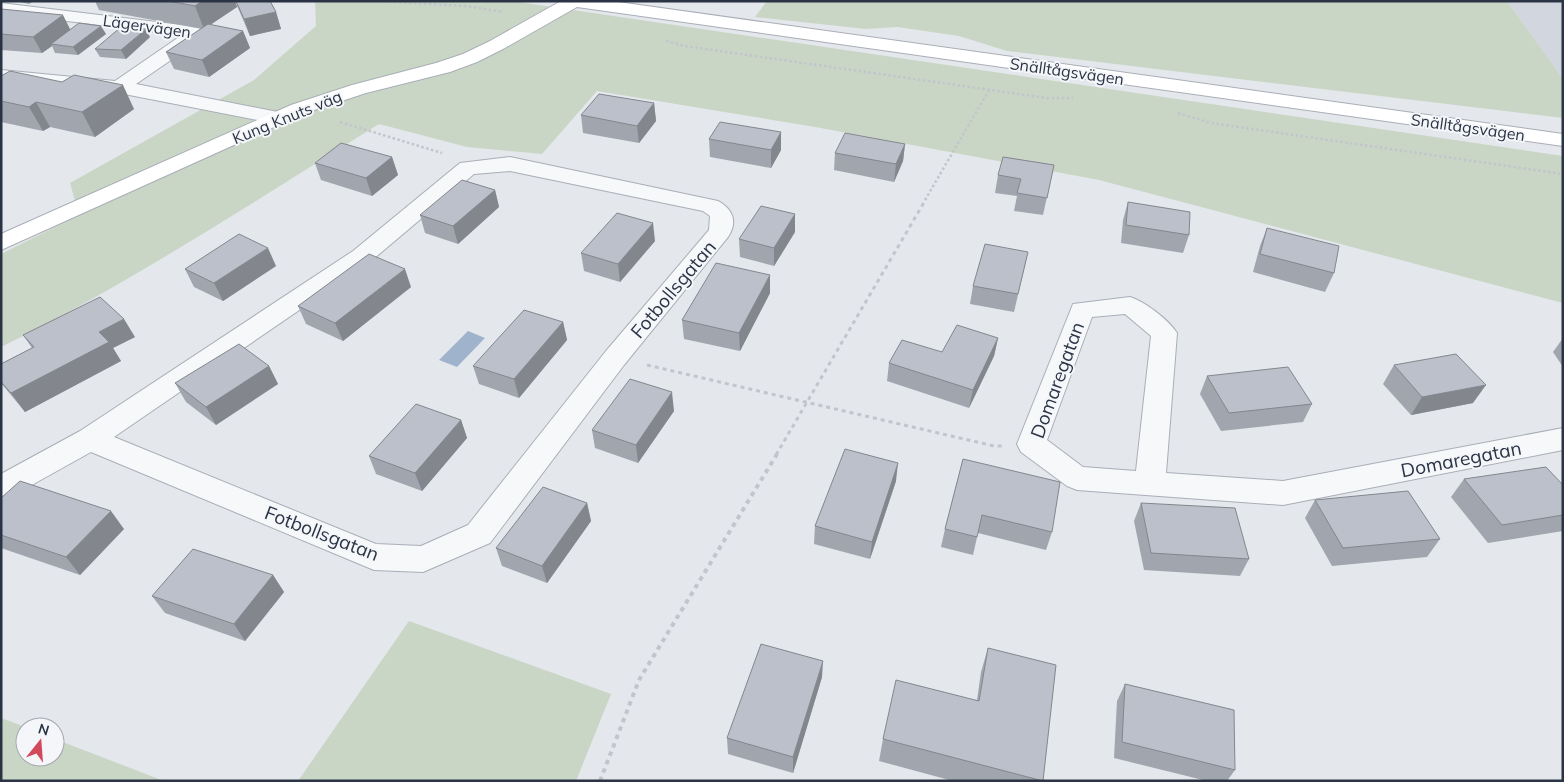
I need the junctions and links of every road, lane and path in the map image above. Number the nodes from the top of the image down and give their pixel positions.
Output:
1 (374, 1) edge
2 (573, 1) edge
3 (1, 8) edge
4 (542, 18) junction
5 (659, 39) dead end
6 (1, 76) edge
7 (119, 87) junction
8 (989, 90) junction
9 (1076, 98) dead end
10 (298, 109) junction
11 (1170, 111) dead end
12 (278, 118) junction
13 (1563, 140) edge
14 (468, 168) junction
15 (1563, 174) edge
16 (1, 243) edge
17 (615, 358) junction
18 (808, 403) junction
19 (90, 439) junction
20 (1563, 439) edge
21 (1031, 444) junction
22 (1150, 484) junction
23 (1, 488) edge
24 (600, 781) edge

1 - 4 path
2 - 4 street, Kung Knuts väg
2 - 13 street, Snälltågsvägen
3 - 7 street, Lägervägen
4 - 10 street, Kung Knuts väg
5 - 8 path
6 - 7 street
7 - 12 street
8 - 9 path
8 - 18 path
10 - 12 street, Kung Knuts väg
10 - 14 path
11 - 15 path
12 - 16 street, Kung Knuts väg
14 - 17 street, Fotbollsgatan
14 - 19 street
17 - 18 path
17 - 19 street, Fotbollsgatan
18 - 21 path
18 - 24 path
19 - 23 street
20 - 22 street, Domaregatan
21 - 22 street, Domaregatan
21 - 22 street, Domaregatan

